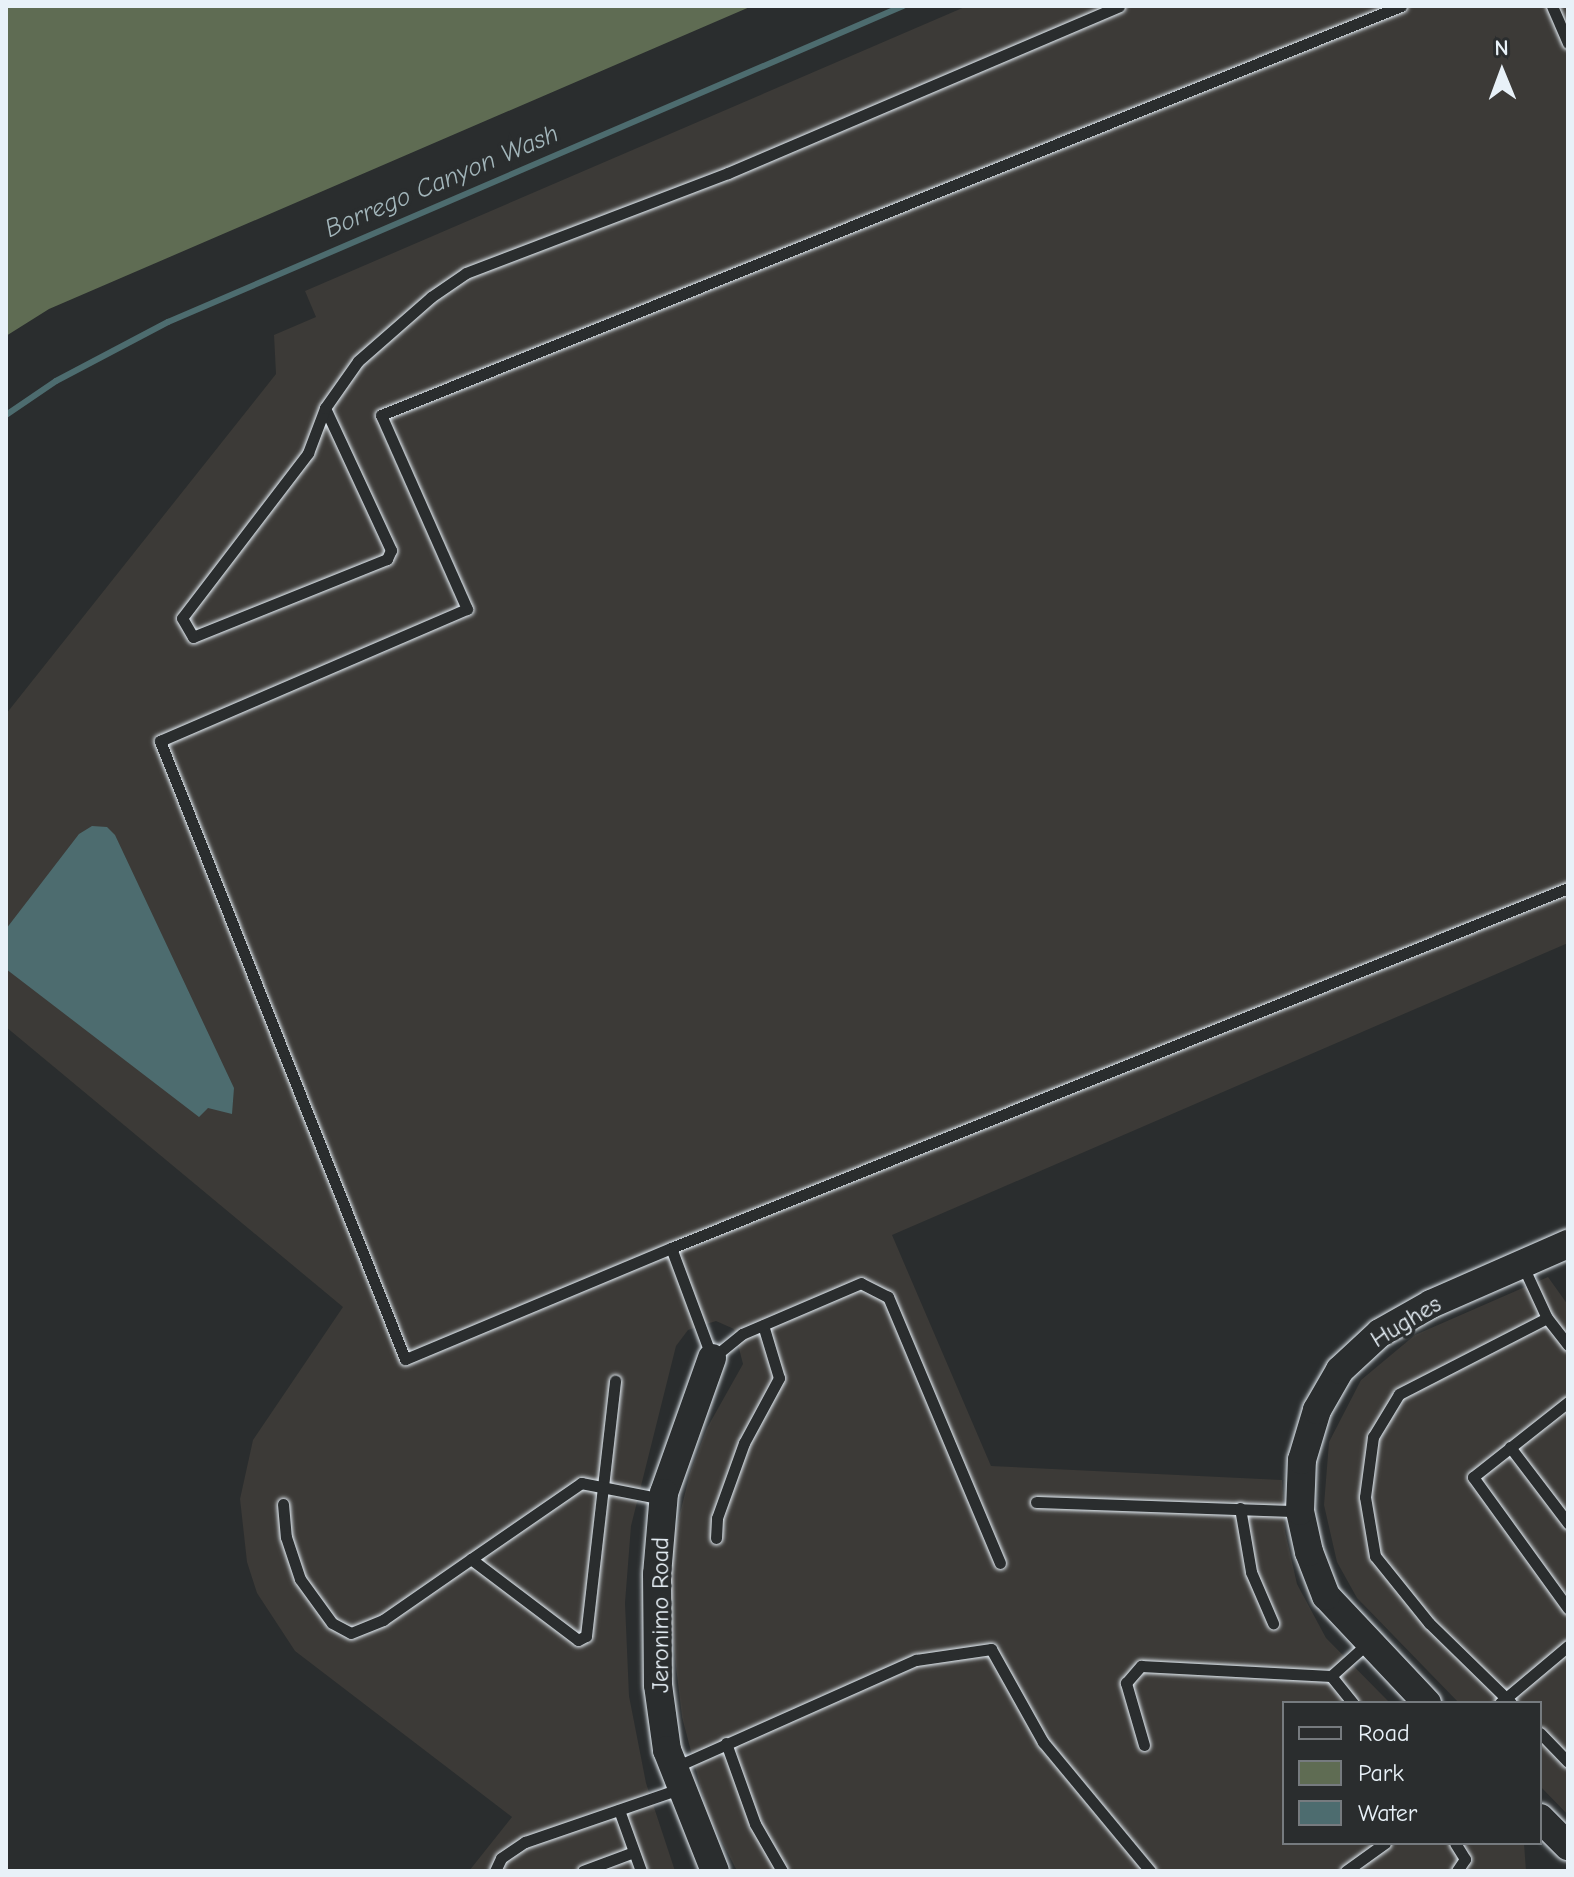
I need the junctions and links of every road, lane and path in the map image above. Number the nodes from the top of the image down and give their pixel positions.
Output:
1 (1119, 6) edge
2 (1401, 6) edge
3 (1552, 6) edge
4 (1568, 43) edge
5 (325, 408) junction
6 (1568, 888) edge
7 (1566, 1247) edge
8 (671, 1248) junction
9 (1522, 1264) junction
10 (1547, 1318) junction
11 (763, 1325) junction
12 (1568, 1345) edge
13 (712, 1358) junction
14 (615, 1381) dead end
15 (1568, 1402) edge
16 (1510, 1447) junction
17 (603, 1487) junction
18 (663, 1500) junction
19 (1036, 1502) dead end
20 (283, 1504) dead end
21 (1240, 1508) junction
22 (1300, 1511) junction
23 (1568, 1523) edge
24 (716, 1538) dead end
25 (471, 1559) junction
26 (1000, 1563) dead end
27 (1568, 1608) edge
28 (1273, 1623) dead end
29 (1369, 1642) junction
30 (1568, 1646) edge
31 (1331, 1676) junction
32 (1351, 1701) edge
33 (1425, 1701) edge
34 (1505, 1701) edge
35 (1542, 1735) edge
36 (726, 1743) junction
37 (1144, 1745) dead end
38 (1568, 1762) edge
39 (676, 1779) junction
40 (619, 1810) junction
41 (1542, 1820) edge
42 (1382, 1845) edge
43 (1456, 1845) edge
44 (1568, 1846) edge
45 (631, 1853) junction
46 (495, 1871) edge
47 (583, 1871) edge
48 (641, 1871) edge
49 (715, 1871) edge
50 (782, 1871) edge
51 (1150, 1871) edge
52 (1346, 1871) edge
53 (1457, 1871) edge

1 - 5 lane
2 - 8 lane
3 - 4 lane
5 - 5 lane
6 - 8 lane
7 - 9 street, Hughes
8 - 13 lane
9 - 10 lane
9 - 22 street, Hughes
10 - 12 lane
10 - 34 lane
11 - 13 lane
11 - 24 lane
11 - 26 lane
13 - 18 street, Jeronimo Road
14 - 17 lane
15 - 16 lane
16 - 23 lane
16 - 27 lane
17 - 18 lane
17 - 25 lane
17 - 25 lane
18 - 39 street, Jeronimo Road
19 - 21 lane
20 - 25 lane
21 - 22 lane
21 - 28 lane
22 - 29 street, Hughes
29 - 31 lane
29 - 33 street, Hughes
30 - 34 lane
31 - 32 lane
31 - 37 lane
35 - 38 lane
36 - 39 lane
36 - 50 lane
36 - 51 lane
39 - 40 lane
39 - 49 street, Jeronimo Road
40 - 45 lane
40 - 46 lane
41 - 44 street
42 - 52 lane
43 - 53 lane
45 - 47 lane
45 - 48 lane

